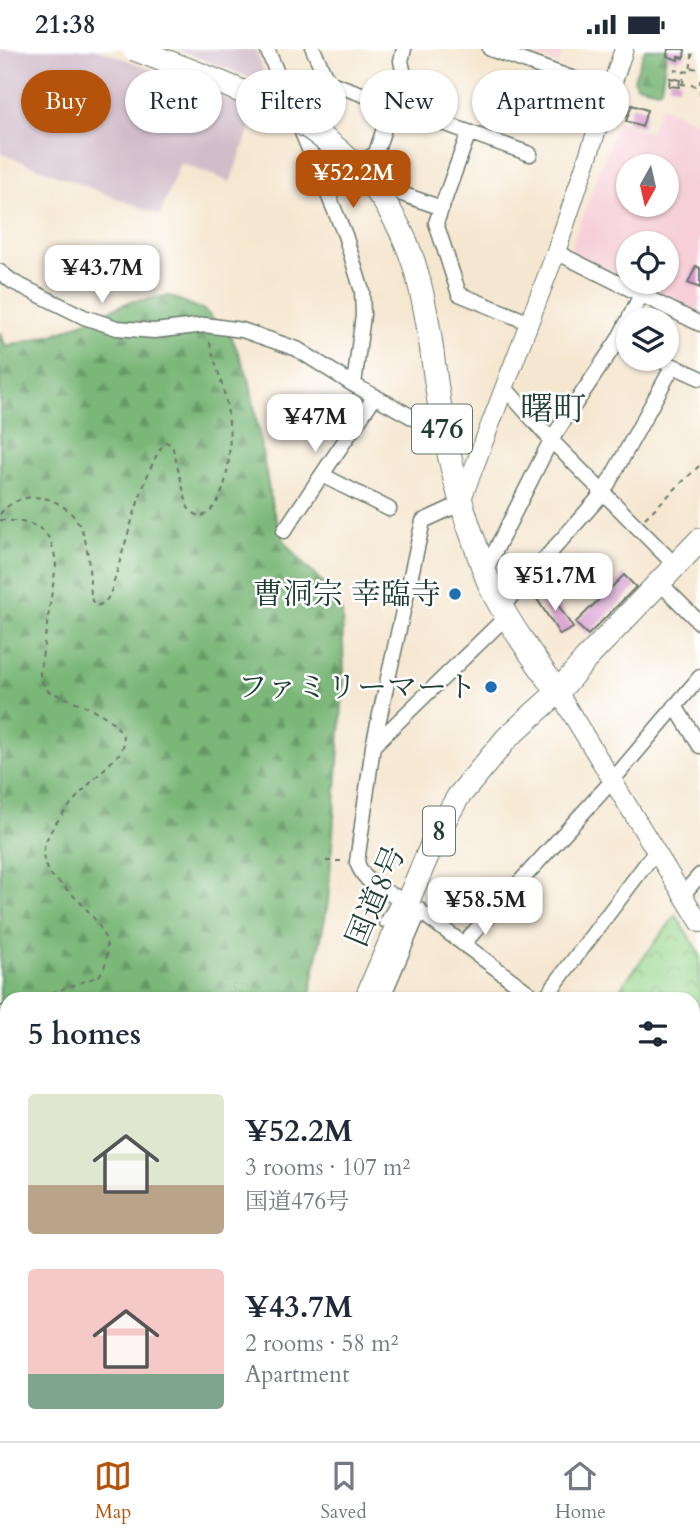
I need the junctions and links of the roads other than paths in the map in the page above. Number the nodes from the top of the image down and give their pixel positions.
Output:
1 (134, 49) edge
2 (267, 49) edge
3 (313, 49) edge
4 (404, 49) edge
5 (491, 49) edge
6 (624, 49) edge
7 (403, 70) edge
8 (550, 70) edge
9 (616, 70) edge
10 (360, 94) edge
11 (458, 128) edge
12 (469, 132) junction
13 (383, 133) edge
14 (594, 133) edge
15 (530, 154) dead end
16 (442, 208) junction
17 (556, 252) junction
18 (0, 272) edge
19 (641, 295) junction
20 (636, 308) edge
21 (530, 323) junction
22 (700, 324) edge
23 (616, 352) edge
24 (679, 369) edge
25 (670, 371) edge
26 (700, 378) edge
27 (355, 385) junction
28 (506, 389) junction
29 (375, 396) junction
30 (443, 434) junction
31 (551, 440) junction
32 (322, 475) junction
33 (603, 493) junction
34 (460, 504) junction
35 (389, 509) dead end
36 (284, 531) dead end
37 (700, 540) edge
38 (675, 565) junction
39 (485, 572) junction
40 (658, 581) junction
41 (505, 611) junction
42 (700, 623) edge
43 (700, 677) edge
44 (558, 692) junction
45 (675, 706) junction
46 (373, 746) junction
47 (700, 746) edge
48 (612, 781) junction
49 (655, 852) junction
50 (700, 875) edge
51 (682, 894) junction
52 (407, 903) junction
53 (383, 923) dead end
54 (700, 923) edge
55 (464, 943) junction
56 (369, 992) edge
57 (384, 992) edge
58 (528, 992) edge
59 (549, 992) edge

1 - 30 highway, 476, bridge
2 - 27 street
3 - 10 street
4 - 7 street
5 - 8 street
6 - 9 street
11 - 12 street
12 - 15 street
12 - 16 street
13 - 16 street
14 - 17 street
16 - 21 street
17 - 19 street
17 - 21 street
18 - 27 street
19 - 20 street
19 - 22 street
21 - 28 street
23 - 31 street
24 - 26 street
25 - 33 street
27 - 29 street
28 - 31 street
28 - 34 street
29 - 30 street
29 - 32 street
30 - 34 highway, 476
31 - 33 street
31 - 39 street
32 - 35 street
32 - 36 street
33 - 38 street
33 - 41 street
34 - 39 highway, 476
34 - 46 street
37 - 38 highway, 国道8号 / 8
38 - 40 highway, 国道8号 / 8
39 - 41 highway, 476
40 - 42 street
40 - 44 highway, 国道8号 / 8
41 - 44 highway, 476
41 - 46 street
43 - 45 street
44 - 48 street
44 - 52 highway
44 - 56 highway, 国道8号 / 8
45 - 47 street
45 - 48 street
46 - 52 street
48 - 49 street
48 - 55 street
49 - 51 street
49 - 59 street
50 - 51 street
51 - 54 street
52 - 53 lane
52 - 55 street
52 - 57 street
55 - 58 street

